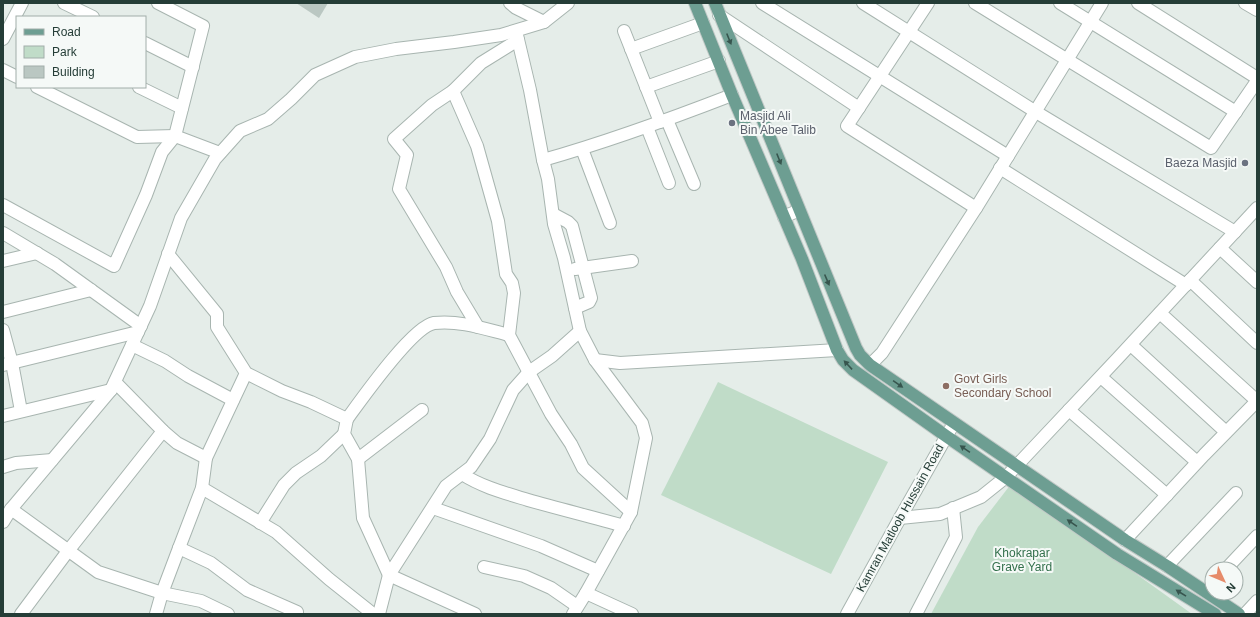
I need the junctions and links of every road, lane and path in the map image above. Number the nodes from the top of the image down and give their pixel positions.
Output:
1 (22, 3) edge
2 (64, 3) edge
3 (158, 3) edge
4 (510, 3) edge
5 (568, 3) edge
6 (695, 3) edge
7 (715, 3) edge
8 (762, 3) edge
9 (863, 3) edge
10 (928, 3) edge
11 (975, 3) edge
12 (1060, 3) edge
13 (1102, 3) edge
14 (1138, 3) edge
15 (1245, 3) edge
16 (1257, 10) edge
17 (719, 15) junction
18 (90, 16) edge
19 (544, 22) junction
20 (1090, 22) junction
21 (703, 23) junction
22 (10, 24) edge
23 (624, 31) dead end
24 (910, 32) junction
25 (517, 35) junction
26 (3, 39) edge
27 (146, 44) edge
28 (631, 50) junction
29 (1067, 60) junction
30 (719, 61) junction
31 (193, 67) junction
32 (3, 70) edge
33 (16, 76) edge
34 (880, 77) junction
35 (1257, 78) edge
36 (1257, 81) edge
37 (646, 87) junction
38 (39, 88) edge
39 (141, 88) edge
40 (453, 91) junction
41 (732, 95) junction
42 (182, 108) junction
43 (860, 108) junction
44 (1036, 112) junction
45 (1236, 112) junction
46 (664, 121) junction
47 (648, 127) junction
48 (175, 136) junction
49 (582, 149) junction
50 (220, 153) junction
51 (1008, 156) junction
52 (543, 160) junction
53 (1000, 168) junction
54 (669, 183) dead end
55 (694, 184) dead end
56 (3, 204) edge
57 (976, 208) junction
58 (799, 210) junction
59 (553, 214) junction
60 (1255, 214) edge
61 (784, 217) junction
62 (610, 223) dead end
63 (1235, 232) junction
64 (3, 233) edge
65 (1220, 248) junction
66 (37, 253) junction
67 (168, 254) junction
68 (3, 261) edge
69 (632, 261) dead end
70 (583, 268) junction
71 (567, 270) junction
72 (1257, 282) edge
73 (1188, 283) junction
74 (92, 290) junction
75 (575, 308) junction
76 (3, 312) edge
77 (1160, 313) junction
78 (478, 327) junction
79 (139, 329) junction
80 (3, 330) edge
81 (580, 331) junction
82 (509, 335) junction
83 (1257, 343) edge
84 (132, 345) junction
85 (1131, 345) junction
86 (837, 350) junction
87 (595, 360) junction
88 (7, 364) edge
89 (870, 365) junction
90 (529, 372) junction
91 (246, 373) junction
92 (1101, 376) junction
93 (113, 386) junction
94 (233, 400) junction
95 (1257, 401) edge
96 (422, 410) dead end
97 (1069, 410) junction
98 (21, 412) junction
99 (3, 416) edge
100 (347, 419) junction
101 (954, 423) junction
102 (163, 431) junction
103 (1226, 432) junction
104 (344, 434) junction
105 (946, 436) junction
106 (206, 458) junction
107 (358, 459) junction
108 (52, 460) junction
109 (1197, 462) junction
110 (3, 466) edge
111 (1017, 466) junction
112 (462, 474) junction
113 (1006, 477) junction
114 (202, 488) junction
115 (1236, 494) dead end
116 (1167, 495) junction
117 (433, 508) junction
118 (953, 508) junction
119 (11, 509) junction
120 (631, 512) junction
121 (900, 518) junction
122 (3, 522) edge
123 (260, 523) junction
124 (624, 526) junction
125 (1257, 536) edge
126 (1125, 540) junction
127 (179, 548) junction
128 (68, 551) junction
129 (1234, 561) edge
130 (1167, 566) junction
131 (484, 567) dead end
132 (598, 571) junction
133 (389, 575) junction
134 (1204, 585) edge
135 (162, 592) junction
136 (586, 593) junction
137 (1224, 601) edge
138 (1257, 601) edge
139 (575, 610) edge
140 (297, 612) dead end
141 (628, 613) edge
142 (20, 614) edge
143 (156, 614) edge
144 (228, 614) edge
145 (374, 614) edge
146 (379, 614) edge
147 (475, 614) edge
148 (847, 614) edge
149 (916, 614) edge
150 (1215, 614) edge
151 (1239, 614) edge
152 (1245, 614) edge

1 - 22 street
2 - 18 street
3 - 31 street
4 - 19 street
5 - 19 street
6 - 21 main road
7 - 17 main road
8 - 34 street
9 - 24 street
10 - 24 street
11 - 29 street
12 - 20 street
13 - 20 street
14 - 35 street
15 - 16 street
17 - 43 street
17 -> 58 main road
19 - 25 street
20 - 29 street
20 - 45 street
21 - 28 street
21 - 30 main road
22 - 26 street
23 - 28 street
24 - 34 street
24 - 44 street
25 - 40 street
25 - 50 street
25 - 52 street
27 - 31 street
28 - 37 street
29 - 44 street
29 - 45 street
30 - 37 street
30 - 41 main road
31 - 42 street
32 - 33 street
34 - 43 street
34 - 51 street
36 - 45 street
37 - 46 street
38 - 48 street
39 - 42 street
40 - 78 street
40 - 82 street
41 - 46 street
41 - 61 main road
42 - 48 street
43 - 57 street
44 - 51 street
44 - 63 street
46 - 47 street
46 - 55 street
47 - 49 street
47 - 54 street
48 - 50 street
48 - 56 street
49 - 52 street
49 - 62 street
50 - 67 street
51 - 53 street
52 - 59 street
53 - 57 street
53 - 73 street
57 - 89 street
58 - 61 street
58 -> 89 main road
59 - 70 street
59 - 71 street
60 - 63 street
61 - 86 main road
63 - 65 street
64 - 66 street
65 - 72 street
65 - 73 street
66 - 68 street
66 - 74 street
67 - 79 street
67 - 91 street
69 - 70 street
70 - 71 street
70 - 75 street
71 - 75 street
73 - 77 street
73 - 83 street
74 - 76 street
74 - 79 street
75 - 81 street
77 - 85 street
77 - 95 street
78 - 82 street
78 - 100 street
79 - 84 street
79 - 88 street
80 - 88 street
81 - 87 street
81 - 90 street
82 - 90 street
84 - 93 street
84 - 94 street
85 - 92 street
85 - 103 street
86 - 87 street
105 -> 86 main road
87 - 120 street
88 - 98 street
89 -> 101 main road
90 - 112 street
90 - 120 street
91 - 94 street
91 - 100 street
92 - 97 street
92 - 109 street
93 - 98 street
93 - 102 street
93 - 108 street
94 - 106 street
95 - 103 street
96 - 107 street
97 - 111 street
97 - 116 street
98 - 99 street
100 - 104 street
101 - 105 street, Kamran Matloob Hussain Road
101 - 111 main road
102 - 106 street
102 - 128 street
103 - 109 street
104 - 107 street
104 - 123 street
113 -> 105 main road
105 - 121 street, Kamran Matloob Hussain Road
106 - 114 street
107 - 133 street
108 - 110 street
108 - 119 street
109 - 116 street
111 - 113 street
111 - 126 main road
112 - 117 street
112 - 124 street
113 - 118 street
150 -> 113 main road
114 - 123 street
114 - 127 street
115 - 130 street
116 - 126 street
117 - 132 street
117 - 133 street
118 - 121 street
118 - 149 street
119 - 122 street
119 - 128 street
120 - 124 street
121 - 148 street, Kamran Matloob Hussain Road
123 - 145 street
124 - 132 street
125 - 129 street
126 - 130 main road
127 - 135 street
127 - 140 street
128 - 135 street
128 - 142 street
130 - 134 main road
131 - 139 street
132 - 136 street
133 - 146 street
133 - 147 street
135 - 143 street
135 - 144 street
136 - 139 street
136 - 141 street
137 - 151 main road
138 - 152 street

